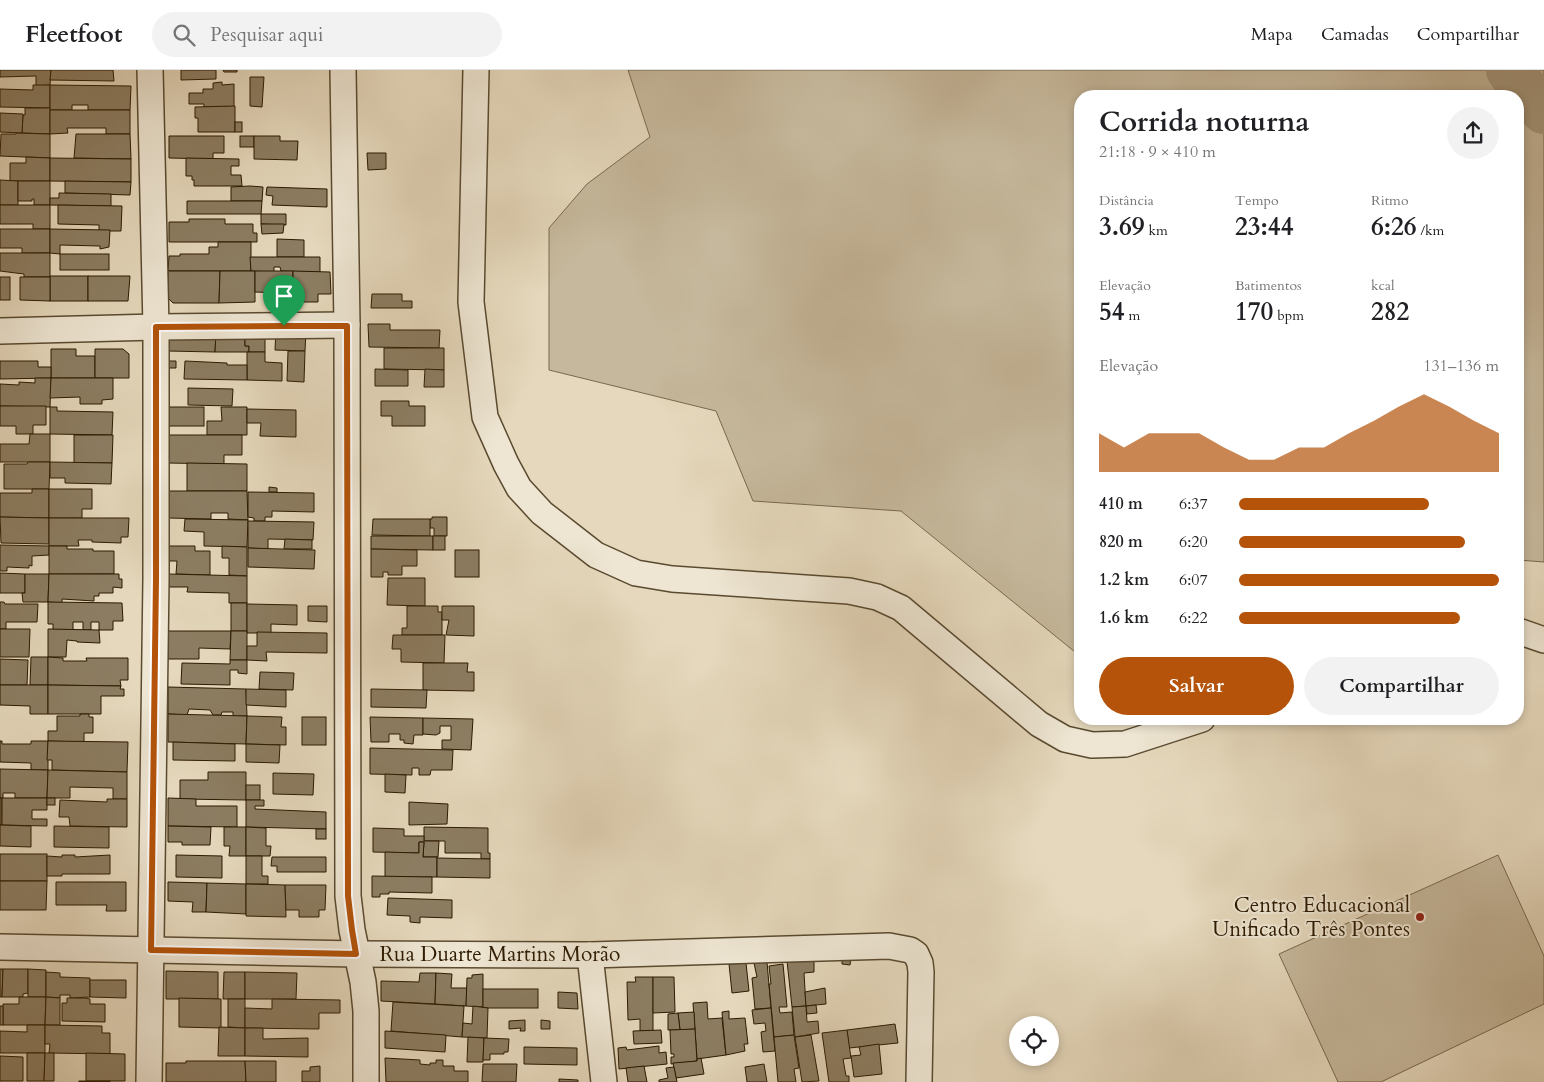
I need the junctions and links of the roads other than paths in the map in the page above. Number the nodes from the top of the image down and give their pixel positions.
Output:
1 (150, 70) edge
2 (343, 70) edge
3 (476, 70) edge
4 (347, 326) junction
5 (156, 327) junction
6 (0, 331) edge
7 (1524, 633) edge
8 (1544, 640) edge
9 (1184, 725) edge
10 (0, 947) edge
11 (151, 950) junction
12 (356, 954) junction
13 (590, 955) junction
14 (149, 1082) edge
15 (366, 1082) edge
16 (604, 1082) edge
17 (919, 1082) edge

1 - 5 street
2 - 4 street
3 - 9 street
4 - 5 street
4 - 12 street
5 - 6 street
5 - 11 street
7 - 8 street
10 - 11 street, Rua Duarte Martins Morão
11 - 12 street, Rua Duarte Martins Morão
11 - 14 street
12 - 13 street, Rua Duarte Martins Morão
12 - 15 street
13 - 16 street
13 - 17 street, Rua Duarte Martins Morão

